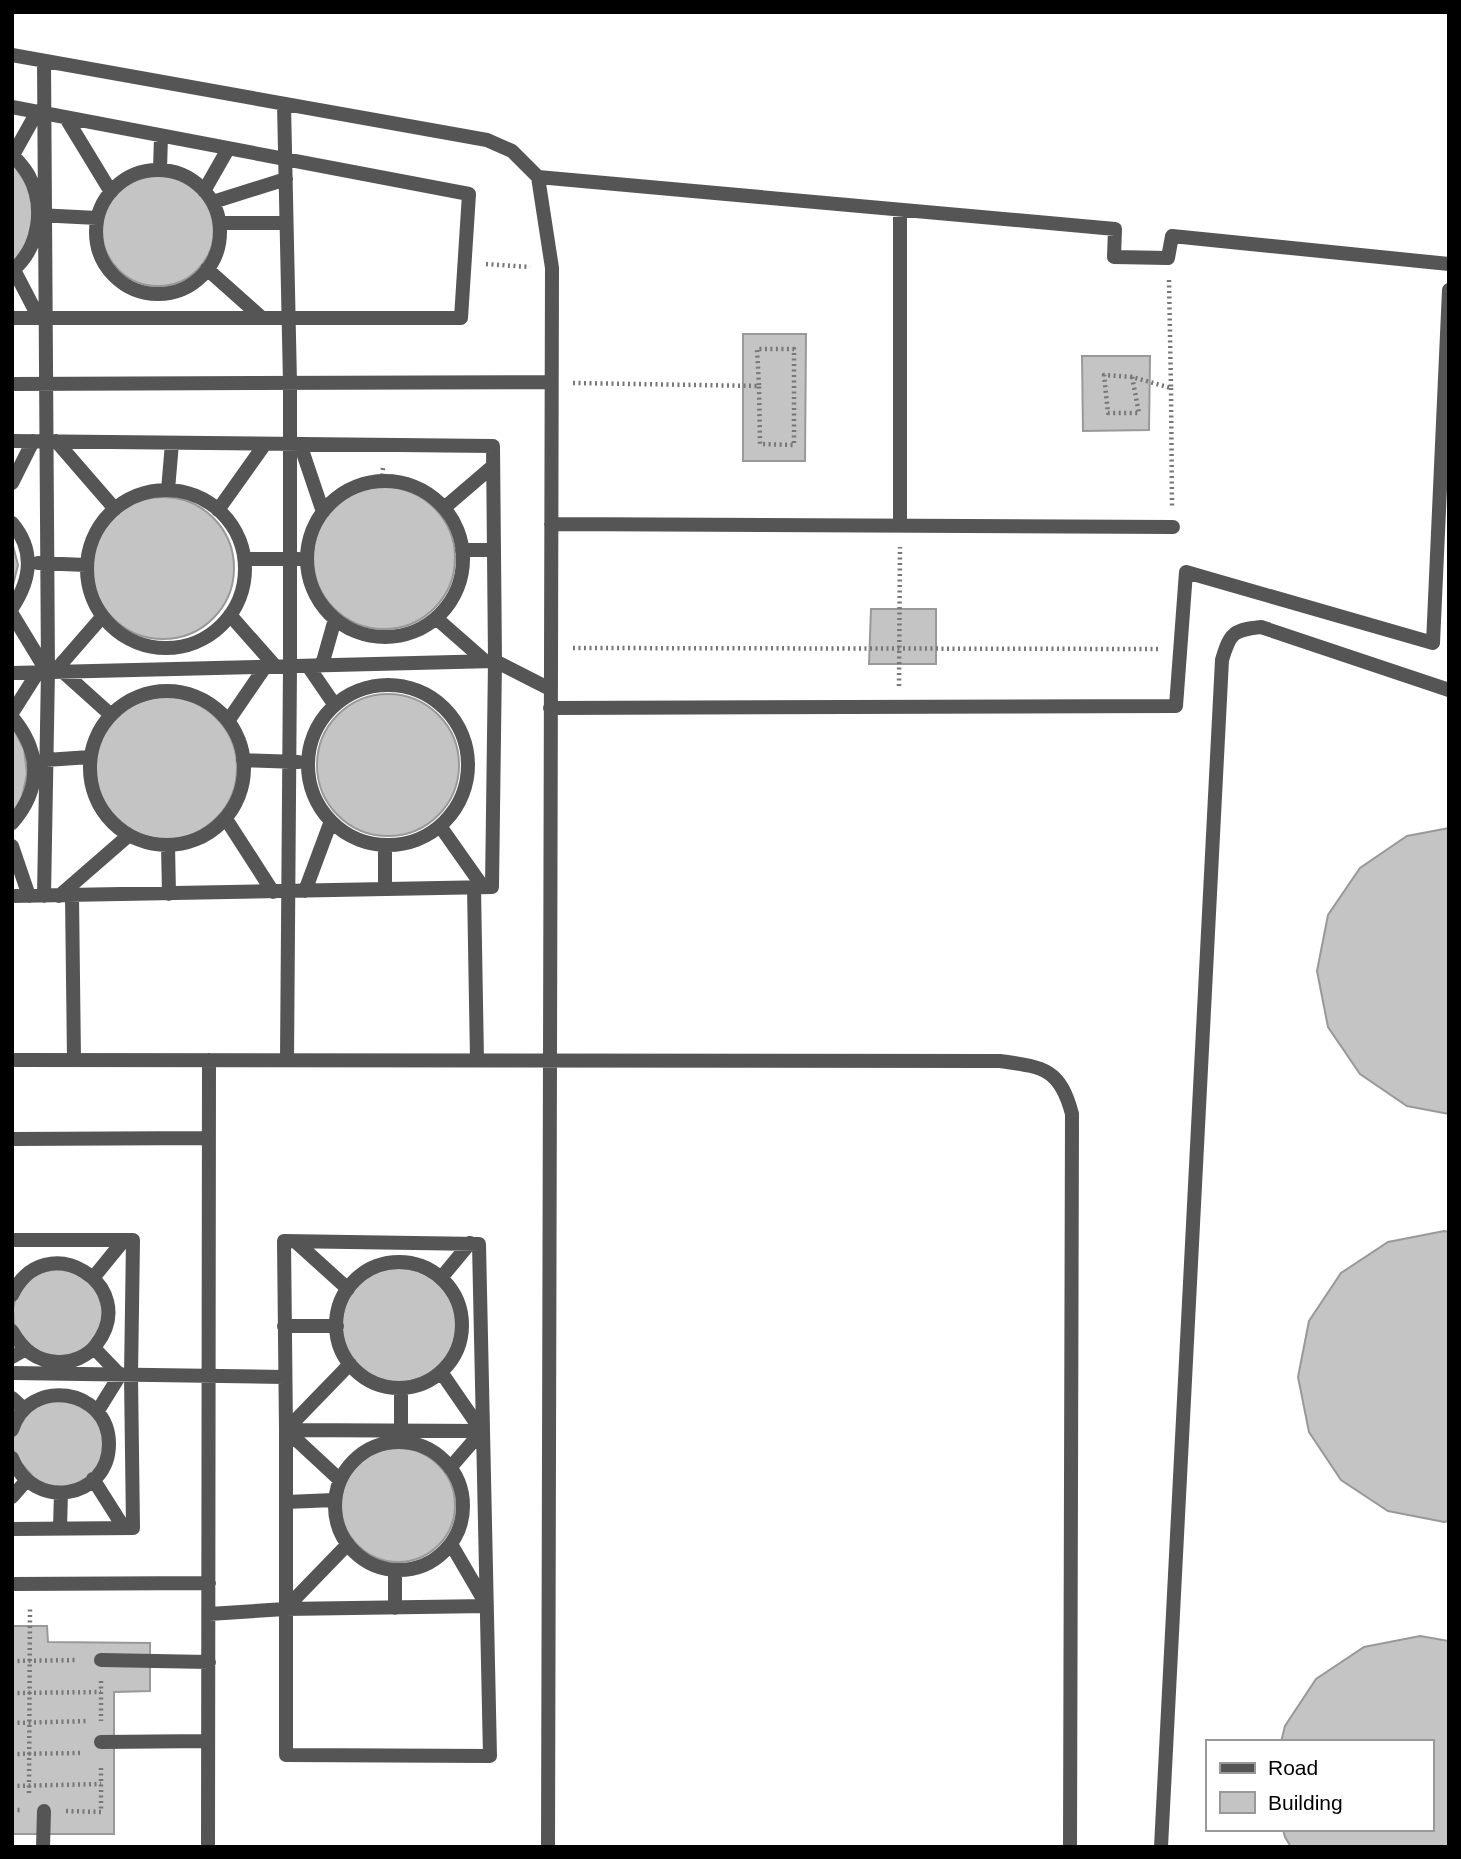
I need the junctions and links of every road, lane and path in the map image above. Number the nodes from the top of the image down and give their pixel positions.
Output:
1 (12, 55) edge
2 (44, 61) junction
3 (284, 104) junction
4 (12, 107) edge
5 (40, 113) junction
6 (66, 118) junction
7 (161, 136) junction
8 (229, 149) junction
9 (13, 155) edge
10 (285, 160) junction
11 (160, 170) junction
12 (538, 177) junction
13 (286, 179) junction
14 (111, 192) junction
15 (209, 197) junction
16 (901, 209) junction
17 (41, 215) junction
18 (97, 218) junction
19 (220, 222) junction
20 (286, 223) junction
21 (1168, 258) junction
22 (464, 262) junction
23 (1449, 264) edge
24 (552, 268) junction
25 (207, 269) junction
26 (13, 270) edge
27 (1449, 290) edge
28 (160, 295) junction
29 (12, 318) edge
30 (43, 318) junction
31 (159, 318) junction
32 (262, 318) junction
33 (289, 318) junction
34 (1132, 377) junction
35 (551, 382) junction
36 (290, 383) junction
37 (12, 384) edge
38 (46, 384) junction
39 (759, 386) junction
40 (1171, 388) junction
41 (12, 441) edge
42 (45, 441) junction
43 (172, 443) junction
44 (264, 444) junction
45 (295, 444) junction
46 (493, 466) junction
47 (12, 483) edge
48 (168, 490) junction
49 (444, 508) junction
50 (115, 509) junction
51 (218, 510) junction
52 (323, 512) junction
53 (12, 523) edge
54 (551, 524) junction
55 (900, 525) junction
56 (1173, 527) joint
57 (462, 550) junction
58 (494, 550) junction
59 (245, 559) junction
60 (290, 559) junction
61 (307, 559) junction
62 (47, 563) junction
63 (28, 564) junction
64 (86, 565) junction
65 (12, 608) edge
66 (12, 614) edge
67 (230, 615) junction
68 (102, 617) junction
69 (436, 618) junction
70 (335, 619) junction
71 (388, 637) junction
72 (167, 648) junction
73 (551, 648) junction
74 (899, 649) junction
75 (1181, 649) junction
76 (490, 661) junction
77 (388, 663) junction
78 (315, 665) junction
79 (270, 666) junction
80 (290, 666) junction
81 (170, 669) junction
82 (50, 672) junction
83 (12, 673) edge
84 (385, 684) junction
85 (550, 689) junction
86 (1449, 690) edge
87 (170, 692) junction
88 (334, 704) junction
89 (899, 707) junction
90 (550, 708) junction
91 (12, 715) edge
92 (111, 715) junction
93 (229, 721) junction
94 (90, 757) junction
95 (46, 760) junction
96 (243, 760) junction
97 (289, 762) junction
98 (308, 762) junction
99 (469, 764) junction
100 (493, 767) junction
101 (226, 819) junction
102 (331, 821) junction
103 (12, 823) edge
104 (440, 826) junction
105 (128, 836) junction
106 (168, 845) junction
107 (12, 846) edge
108 (385, 846) junction
109 (478, 887) junction
110 (385, 889) junction
111 (305, 891) junction
112 (280, 892) junction
113 (169, 894) junction
114 (12, 896) edge
115 (29, 896) junction
116 (59, 896) junction
117 (12, 1060) edge
118 (74, 1060) junction
119 (209, 1060) junction
120 (287, 1060) junction
121 (477, 1060) junction
122 (550, 1060) junction
123 (209, 1138) junction
124 (12, 1139) edge
125 (12, 1240) edge
126 (57, 1240) junction
127 (124, 1240) junction
128 (296, 1242) junction
129 (400, 1243) junction
130 (470, 1243) junction
131 (57, 1263) junction
132 (401, 1263) junction
133 (18, 1275) edge
134 (93, 1278) junction
135 (441, 1278) junction
136 (348, 1289) junction
137 (12, 1295) edge
138 (132, 1308) junction
139 (108, 1310) junction
140 (480, 1324) junction
141 (463, 1325) junction
142 (284, 1326) junction
143 (337, 1326) junction
144 (12, 1331) edge
145 (94, 1348) junction
146 (26, 1349) junction
147 (12, 1357) edge
148 (350, 1364) junction
149 (62, 1368) junction
150 (441, 1372) junction
151 (12, 1373) edge
152 (126, 1375) junction
153 (209, 1377) junction
154 (284, 1377) junction
155 (401, 1388) junction
156 (61, 1395) junction
157 (12, 1398) edge
158 (24, 1409) junction
159 (97, 1412) junction
160 (12, 1430) edge
161 (286, 1430) junction
162 (482, 1431) junction
163 (400, 1436) junction
164 (109, 1442) junction
165 (132, 1442) junction
166 (12, 1458) edge
167 (450, 1468) junction
168 (93, 1479) junction
169 (340, 1480) junction
170 (26, 1481) junction
171 (61, 1493) junction
172 (12, 1497) edge
173 (334, 1500) junction
174 (286, 1502) junction
175 (484, 1502) junction
176 (463, 1503) junction
177 (60, 1528) junction
178 (124, 1528) junction
179 (12, 1529) edge
180 (348, 1544) junction
181 (451, 1544) junction
182 (395, 1570) junction
183 (209, 1583) junction
184 (12, 1584) edge
185 (30, 1584) junction
186 (487, 1606) junction
187 (394, 1608) junction
188 (285, 1609) junction
189 (209, 1614) junction
190 (101, 1660) dead end
191 (209, 1662) junction
192 (101, 1692) dead end
193 (12, 1693) edge
194 (30, 1693) junction
195 (101, 1721) dead end
196 (30, 1722) junction
197 (12, 1723) edge
198 (208, 1741) junction
199 (101, 1742) dead end
200 (89, 1753) dead end
201 (12, 1754) edge
202 (29, 1754) junction
203 (101, 1784) dead end
204 (12, 1786) edge
205 (29, 1786) junction
206 (29, 1798) dead end
207 (44, 1811) dead end
208 (43, 1847) edge
209 (208, 1847) edge
210 (548, 1847) edge
211 (1070, 1847) edge
212 (1161, 1847) edge

1 - 2 street
2 - 3 street
2 - 5 street
3 - 10 street
3 - 12 street
4 - 5 street
5 - 6 street
5 - 9 street
5 - 17 street
6 - 7 street
6 - 14 street
7 - 8 street
7 - 11 street
8 - 10 street
8 - 15 street
9 - 17 street
10 - 13 street
10 - 22 street
11 - 14 street
11 - 15 street
12 - 16 street
12 - 24 street
13 - 15 street
13 - 20 street
14 - 18 street
15 - 19 street
16 - 21 street
16 - 55 street
17 - 18 street
17 - 26 street
17 - 30 street
18 - 28 street
19 - 20 street
19 - 25 street
20 - 33 street
21 - 23 street
21 - 40 path
22 - 24 path
22 - 33 street
24 - 35 street
25 - 28 street
25 - 32 street
26 - 30 street
27 - 75 street
28 - 31 street
29 - 30 street
30 - 31 street
30 - 38 street
31 - 32 street
32 - 33 street
33 - 36 street
34 - 34 path
34 - 40 path
35 - 36 street
35 - 39 path
35 - 54 street
36 - 38 street
36 - 45 street
37 - 38 street
38 - 42 street
39 - 39 path
40 - 56 path
41 - 42 street
42 - 43 street
42 - 47 street
42 - 50 street
42 - 62 street
43 - 44 street
43 - 48 street
44 - 45 street
44 - 51 street
45 - 46 street
45 - 52 street
45 - 60 street
46 - 49 street
46 - 58 street
48 - 50 street
48 - 51 street
49 - 52 street
49 - 57 street
50 - 64 street
51 - 59 street
52 - 61 street
53 - 63 street
54 - 55 street
54 - 73 street
55 - 56 street
55 - 74 path
57 - 58 street
57 - 69 street
58 - 76 street
59 - 60 street
59 - 67 street
60 - 61 street
60 - 80 street
61 - 70 street
62 - 63 street
62 - 64 street
62 - 82 street
63 - 65 street
64 - 68 street
66 - 82 street
67 - 72 street
67 - 79 street
68 - 72 street
68 - 82 street
69 - 71 street
69 - 76 street
70 - 71 street
70 - 78 street
71 - 77 street
72 - 81 street
73 - 74 path
73 - 85 street
74 - 75 path
74 - 89 path
75 - 89 street
76 - 77 street
76 - 85 street
76 - 100 street
77 - 78 street
77 - 84 street
78 - 80 street
78 - 88 street
79 - 80 street
79 - 81 street
79 - 93 street
80 - 97 street
81 - 82 street
81 - 87 street
82 - 83 street
82 - 91 street
82 - 92 street
82 - 95 street
84 - 88 street
84 - 99 street
85 - 90 street
86 - 212 street
87 - 92 street
87 - 93 street
88 - 98 street
89 - 90 street
90 - 122 street
91 - 103 street
92 - 94 street
93 - 96 street
94 - 95 street
94 - 105 street
95 - 116 street
96 - 97 street
96 - 101 street
97 - 98 street
97 - 112 street
98 - 102 street
99 - 100 street
99 - 104 street
100 - 109 street
101 - 106 street
101 - 112 street
102 - 108 street
102 - 111 street
104 - 108 street
104 - 109 street
105 - 106 street
105 - 116 street
106 - 113 street
107 - 115 street
108 - 110 street
109 - 110 street
109 - 121 street
110 - 111 street
111 - 112 street
112 - 113 street
112 - 120 street
113 - 116 street
114 - 115 street
115 - 116 street
116 - 118 street
117 - 118 street
118 - 119 street
119 - 120 street
119 - 123 street
120 - 121 street
121 - 122 street
122 - 210 street
122 - 211 street
123 - 124 street
123 - 153 street
125 - 126 street
126 - 127 street
126 - 131 street
127 - 134 street
127 - 138 street
128 - 129 street
128 - 136 street
128 - 142 street
129 - 130 street
129 - 132 street
130 - 135 street
130 - 140 street
131 - 133 street
131 - 134 street
132 - 135 street
132 - 136 street
133 - 137 street
134 - 139 street
135 - 141 street
136 - 143 street
138 - 139 street
138 - 152 street
139 - 145 street
140 - 141 street
140 - 162 street
141 - 150 street
142 - 143 street
142 - 154 street
143 - 148 street
144 - 146 street
145 - 149 street
145 - 152 street
146 - 147 street
146 - 149 street
148 - 155 street
148 - 161 street
149 - 151 street
149 - 152 street
149 - 156 street
150 - 155 street
150 - 162 street
152 - 153 street
152 - 159 street
152 - 165 street
153 - 154 street
153 - 183 street
154 - 161 street
155 - 163 street
156 - 158 street
156 - 159 street
157 - 158 street
158 - 160 street
159 - 164 street
161 - 163 street
161 - 169 street
161 - 174 street
162 - 163 street
162 - 167 street
162 - 175 street
163 - 167 street
163 - 169 street
164 - 165 street
164 - 168 street
165 - 178 street
166 - 170 street
167 - 176 street
168 - 171 street
168 - 178 street
169 - 173 street
170 - 171 street
170 - 172 street
171 - 177 street
173 - 174 street
173 - 180 street
174 - 188 street
175 - 176 street
175 - 186 street
176 - 181 street
177 - 178 street
177 - 179 street
180 - 182 street
180 - 188 street
181 - 182 street
181 - 186 street
182 - 187 street
183 - 185 street
183 - 189 street
184 - 185 street
185 - 194 path
186 - 187 street
186 - 188 street
187 - 188 street
188 - 189 street
189 - 191 street
190 - 191 street
191 - 198 street
192 - 194 path
193 - 194 path
194 - 196 path
195 - 196 path
196 - 197 path
196 - 202 path
198 - 199 street
198 - 209 street
200 - 202 path
201 - 202 path
202 - 205 path
203 - 205 path
204 - 205 path
205 - 206 path
207 - 208 street

